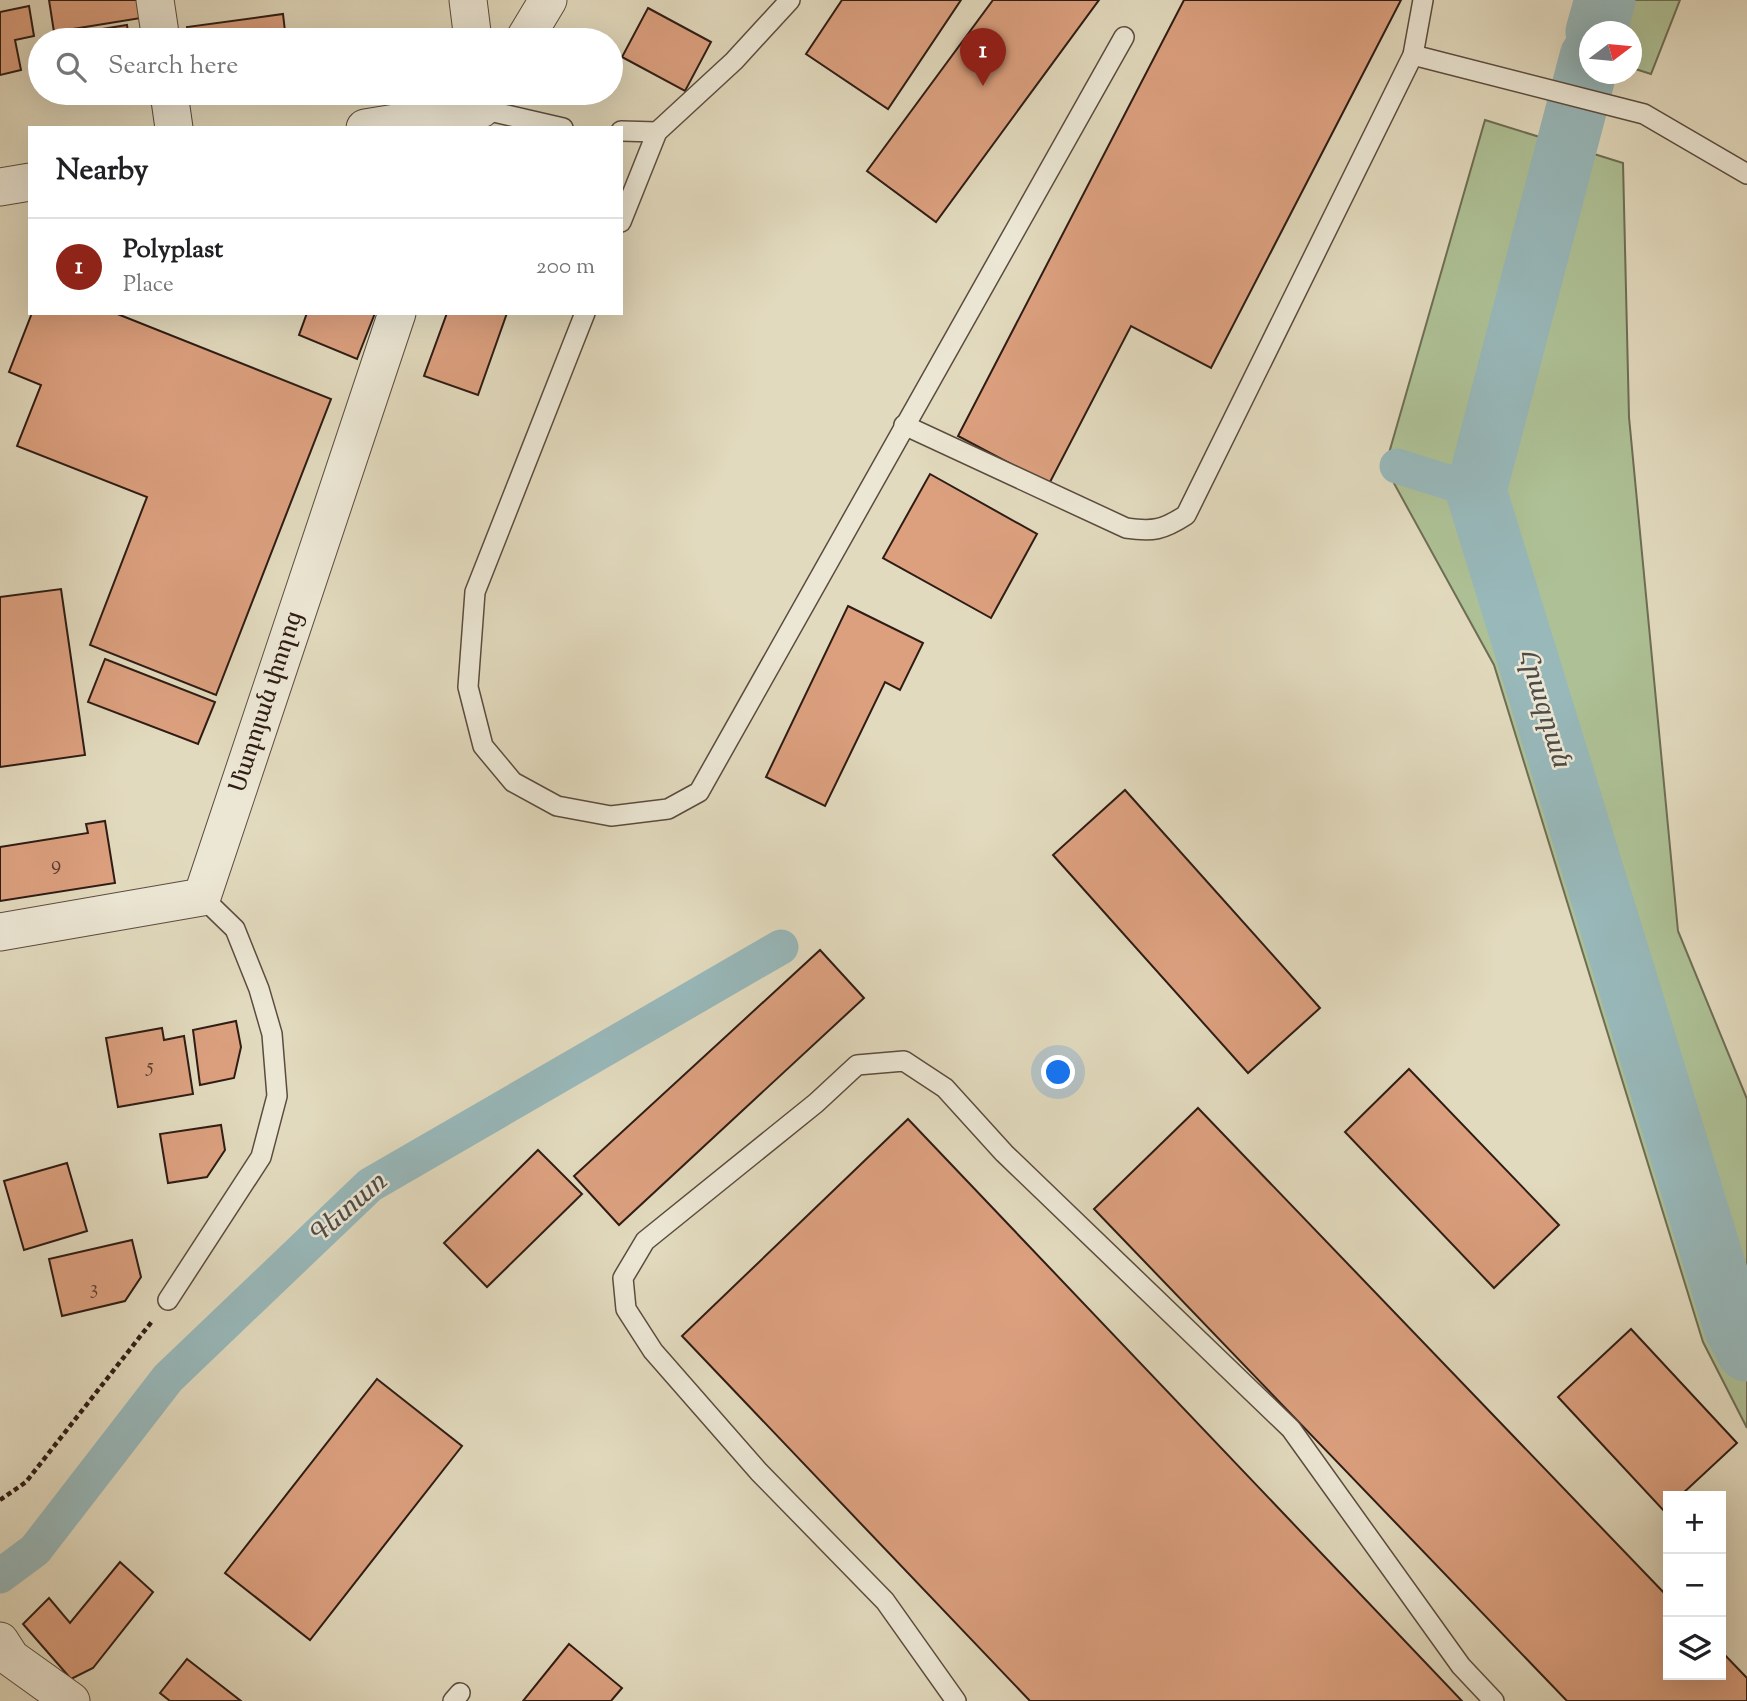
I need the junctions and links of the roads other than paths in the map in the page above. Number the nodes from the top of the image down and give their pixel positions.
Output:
1 (155, 0) edge
2 (468, 0) edge
3 (548, 0) edge
4 (790, 0) edge
5 (1423, 0) edge
6 (159, 28) edge
7 (472, 28) edge
8 (530, 28) edge
9 (1124, 37) dead end
10 (1413, 55) junction
11 (171, 105) edge
12 (480, 106) edge
13 (174, 126) edge
14 (375, 126) edge
15 (555, 126) edge
16 (623, 131) edge
17 (657, 132) junction
18 (1747, 174) edge
19 (28, 182) edge
20 (0, 187) edge
21 (623, 217) edge
22 (396, 315) edge
23 (584, 315) edge
24 (904, 425) junction
25 (202, 897) junction
26 (0, 932) edge
27 (168, 1300) road end
28 (5, 1650) edge
29 (71, 1701) edge
30 (956, 1701) edge
31 (1494, 1701) edge

1 - 6 street
2 - 7 street
3 - 8 street
4 - 17 lane
5 - 10 lane
9 - 24 lane
10 - 18 lane
10 - 24 lane
11 - 13 street
12 - 14 street
12 - 15 lane
16 - 17 lane
17 - 21 lane
19 - 20 street
22 - 25 street, Մադոյան փողոց
23 - 24 lane
25 - 26 street
25 - 27 lane
28 - 29 street
30 - 31 lane

